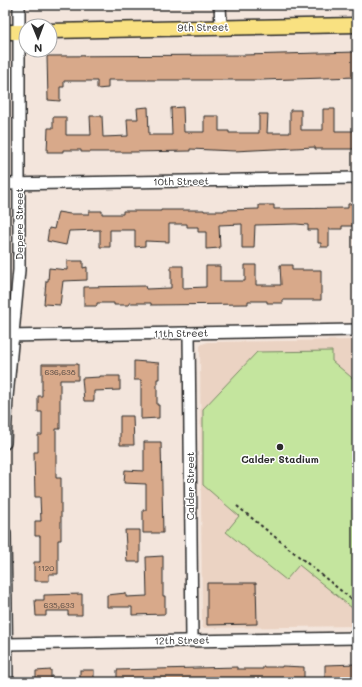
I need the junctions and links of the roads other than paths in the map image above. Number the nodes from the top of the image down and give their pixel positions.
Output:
1 (19, 5) edge
2 (220, 5) edge
3 (21, 18) edge
4 (357, 25) edge
5 (220, 27) junction
6 (58, 31) edge
7 (5, 32) edge
8 (18, 32) edge
9 (22, 58) edge
10 (357, 178) edge
11 (5, 184) edge
12 (20, 184) junction
13 (357, 330) edge
14 (189, 333) junction
15 (9, 336) edge
16 (5, 443) edge
17 (5, 533) edge
18 (357, 638) edge
19 (192, 640) junction
20 (6, 644) junction
21 (7, 682) edge

1 - 3 street, Depere Street
2 - 5 street
4 - 5 main road, 9th Street
5 - 6 main road, 9th Street
7 - 8 main road
9 - 12 street, Depere Street
10 - 12 street, 10th Street
11 - 12 street, 10th Street
12 - 15 street, Depere Street
13 - 14 street, 11th Street
14 - 15 street, 11th Street
14 - 19 street, Calder Street
15 - 16 street, Depere Street
17 - 20 street
18 - 19 street, 12th Street
19 - 20 street, 12th Street
20 - 21 street

